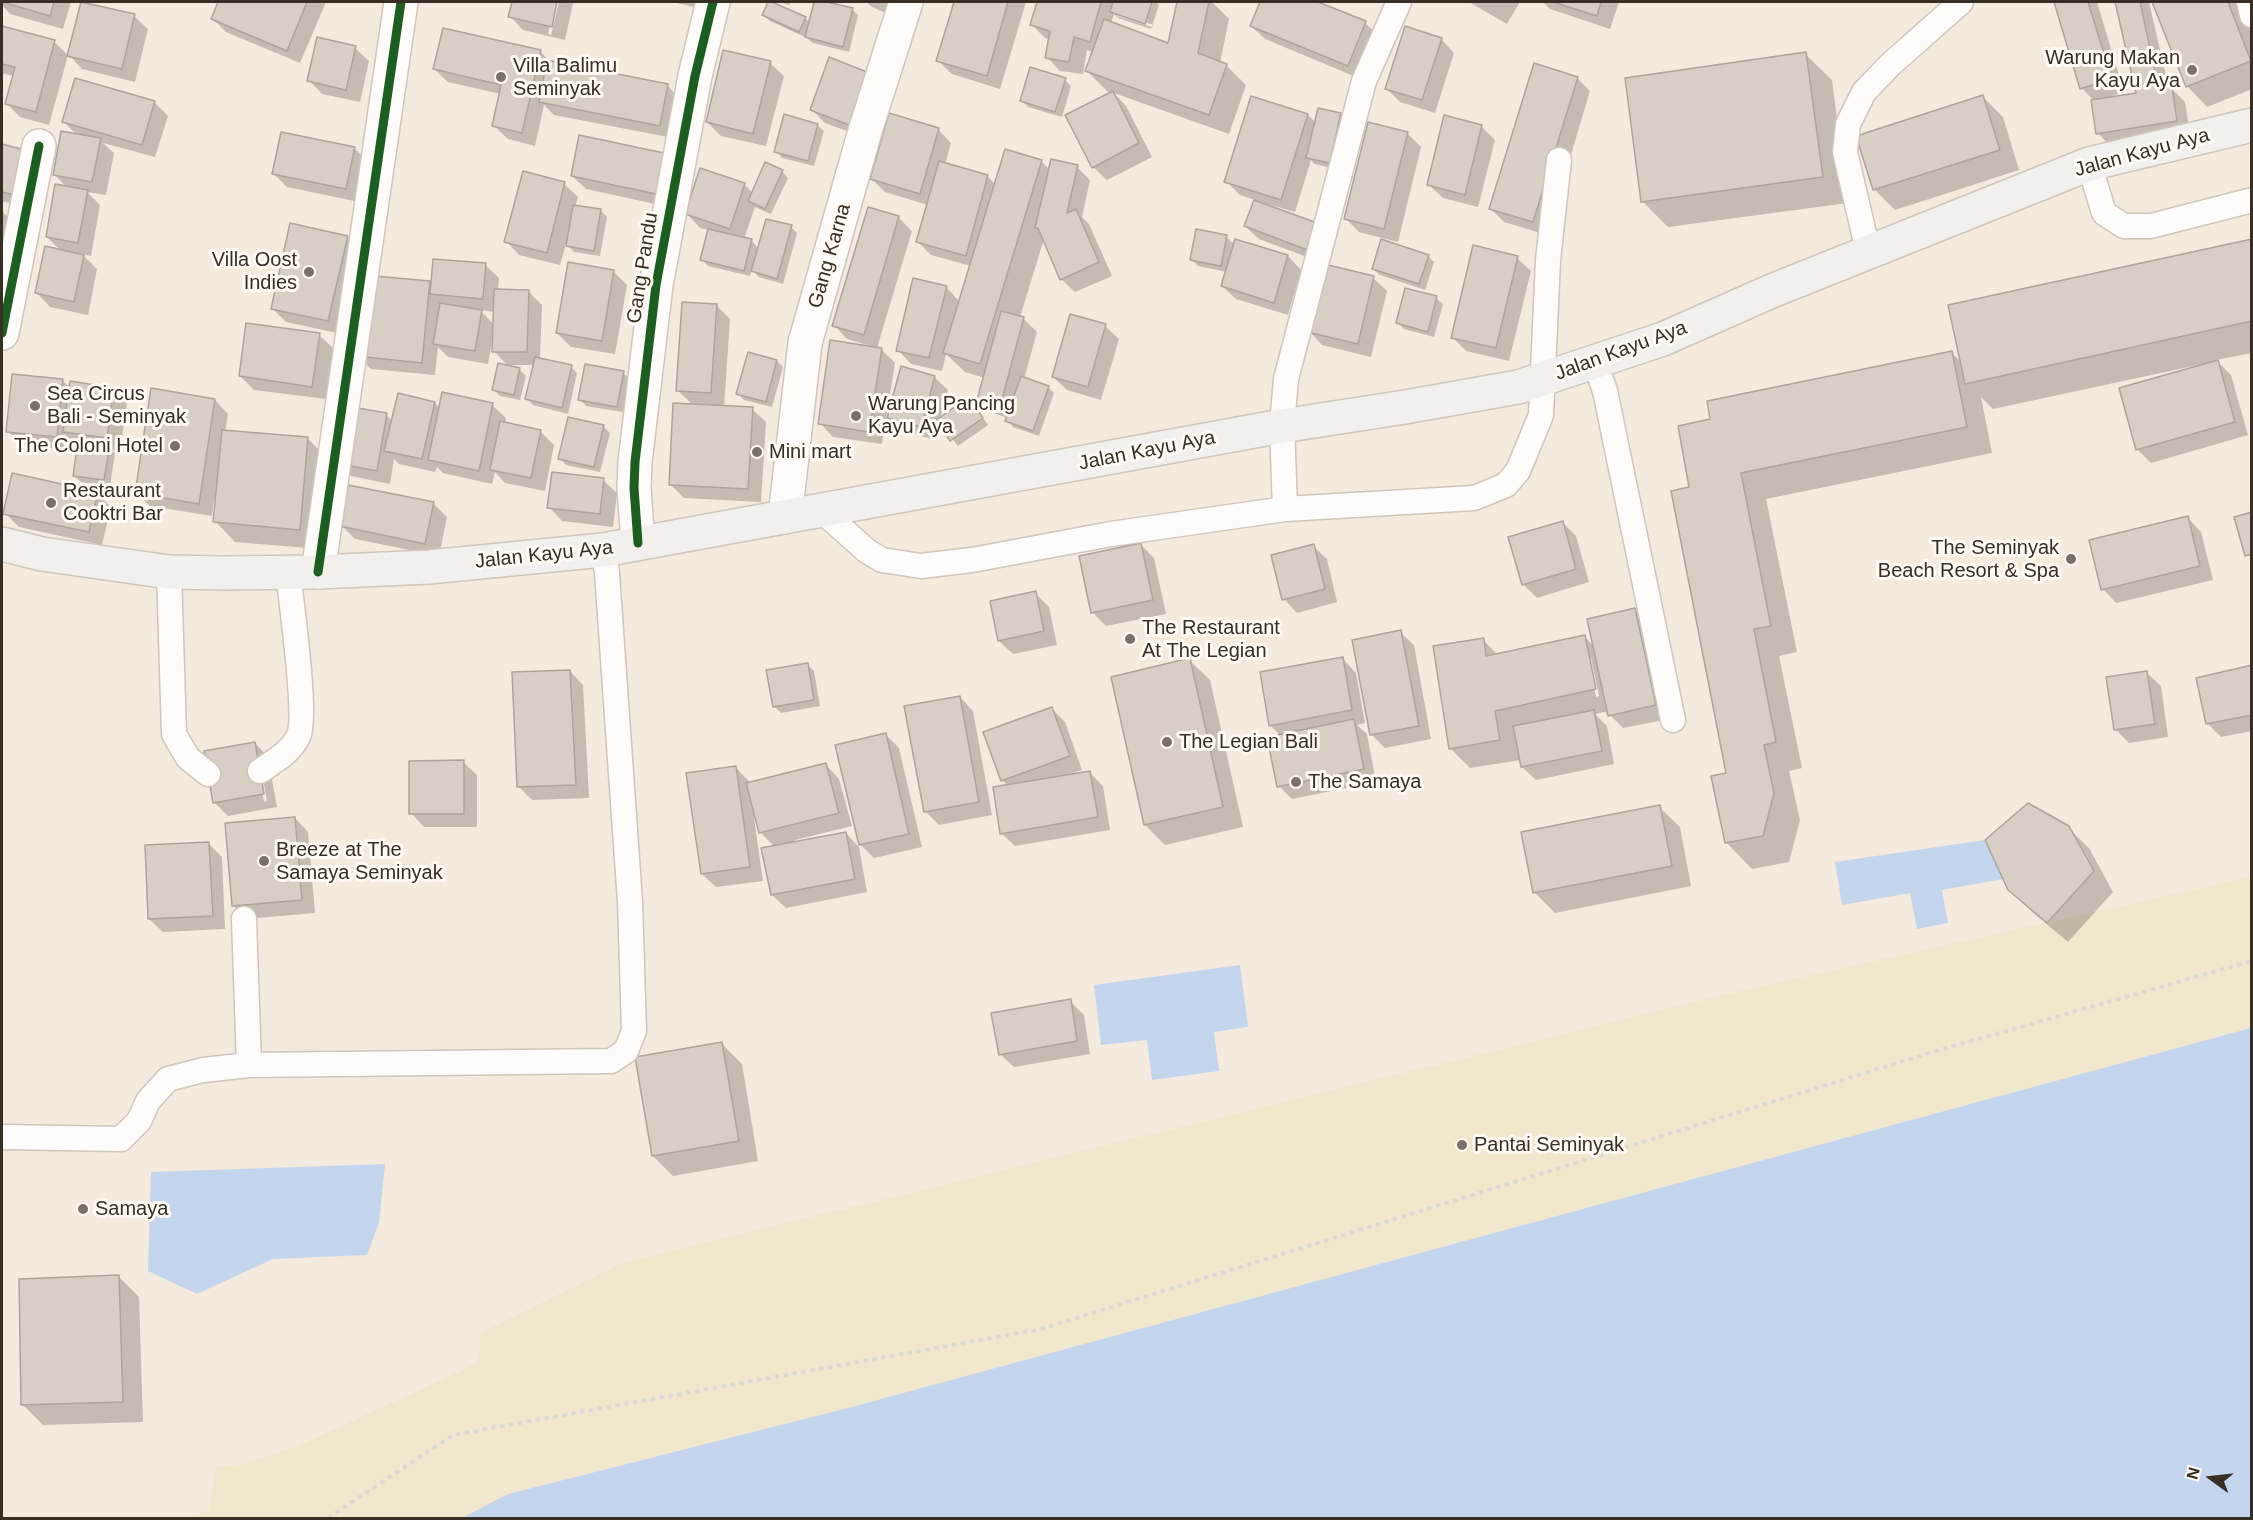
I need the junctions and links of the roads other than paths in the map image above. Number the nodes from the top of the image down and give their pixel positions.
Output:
1 (401, 2) edge
2 (713, 2) edge
3 (906, 2) edge
4 (1399, 2) edge
5 (1961, 2) edge
6 (2248, 2) edge
7 (2252, 15) edge
8 (2252, 125) edge
9 (39, 146) dead end
10 (1559, 160) dead end
11 (2089, 164) junction
12 (2252, 200) edge
13 (1868, 251) junction
14 (2, 333) edge
15 (1595, 362) junction
16 (1543, 379) junction
17 (1282, 426) junction
18 (1285, 509) junction
19 (822, 511) junction
20 (785, 518) junction
21 (638, 543) junction
22 (2, 544) edge
23 (603, 550) junction
24 (169, 572) junction
25 (303, 572) junction
26 (1672, 720) dead end
27 (260, 771) dead end
28 (208, 774) dead end
29 (244, 919) dead end
30 (249, 1065) junction
31 (2, 1137) edge

1 - 25 street
2 - 21 street, Gang Pandu
3 - 20 street, Gang Karna
4 - 17 lane
5 - 13 lane
6 - 7 lane
8 - 11 main road, Jalan Kayu Aya
9 - 14 street
10 - 16 lane
11 - 12 lane
11 - 13 main road, Jalan Kayu Aya
13 - 15 main road, Jalan Kayu Aya
15 - 16 main road, Jalan Kayu Aya
15 - 26 lane
16 - 17 main road, Jalan Kayu Aya
16 - 18 lane
17 - 18 lane
17 - 19 main road, Jalan Kayu Aya
18 - 19 lane
19 - 20 main road, Jalan Kayu Aya
20 - 21 main road, Jalan Kayu Aya
21 - 23 main road, Jalan Kayu Aya
22 - 24 main road, Jalan Kayu Aya
23 - 25 main road, Jalan Kayu Aya
23 - 30 lane
24 - 25 main road, Jalan Kayu Aya
24 - 28 lane
25 - 27 lane
29 - 30 lane
30 - 31 lane

